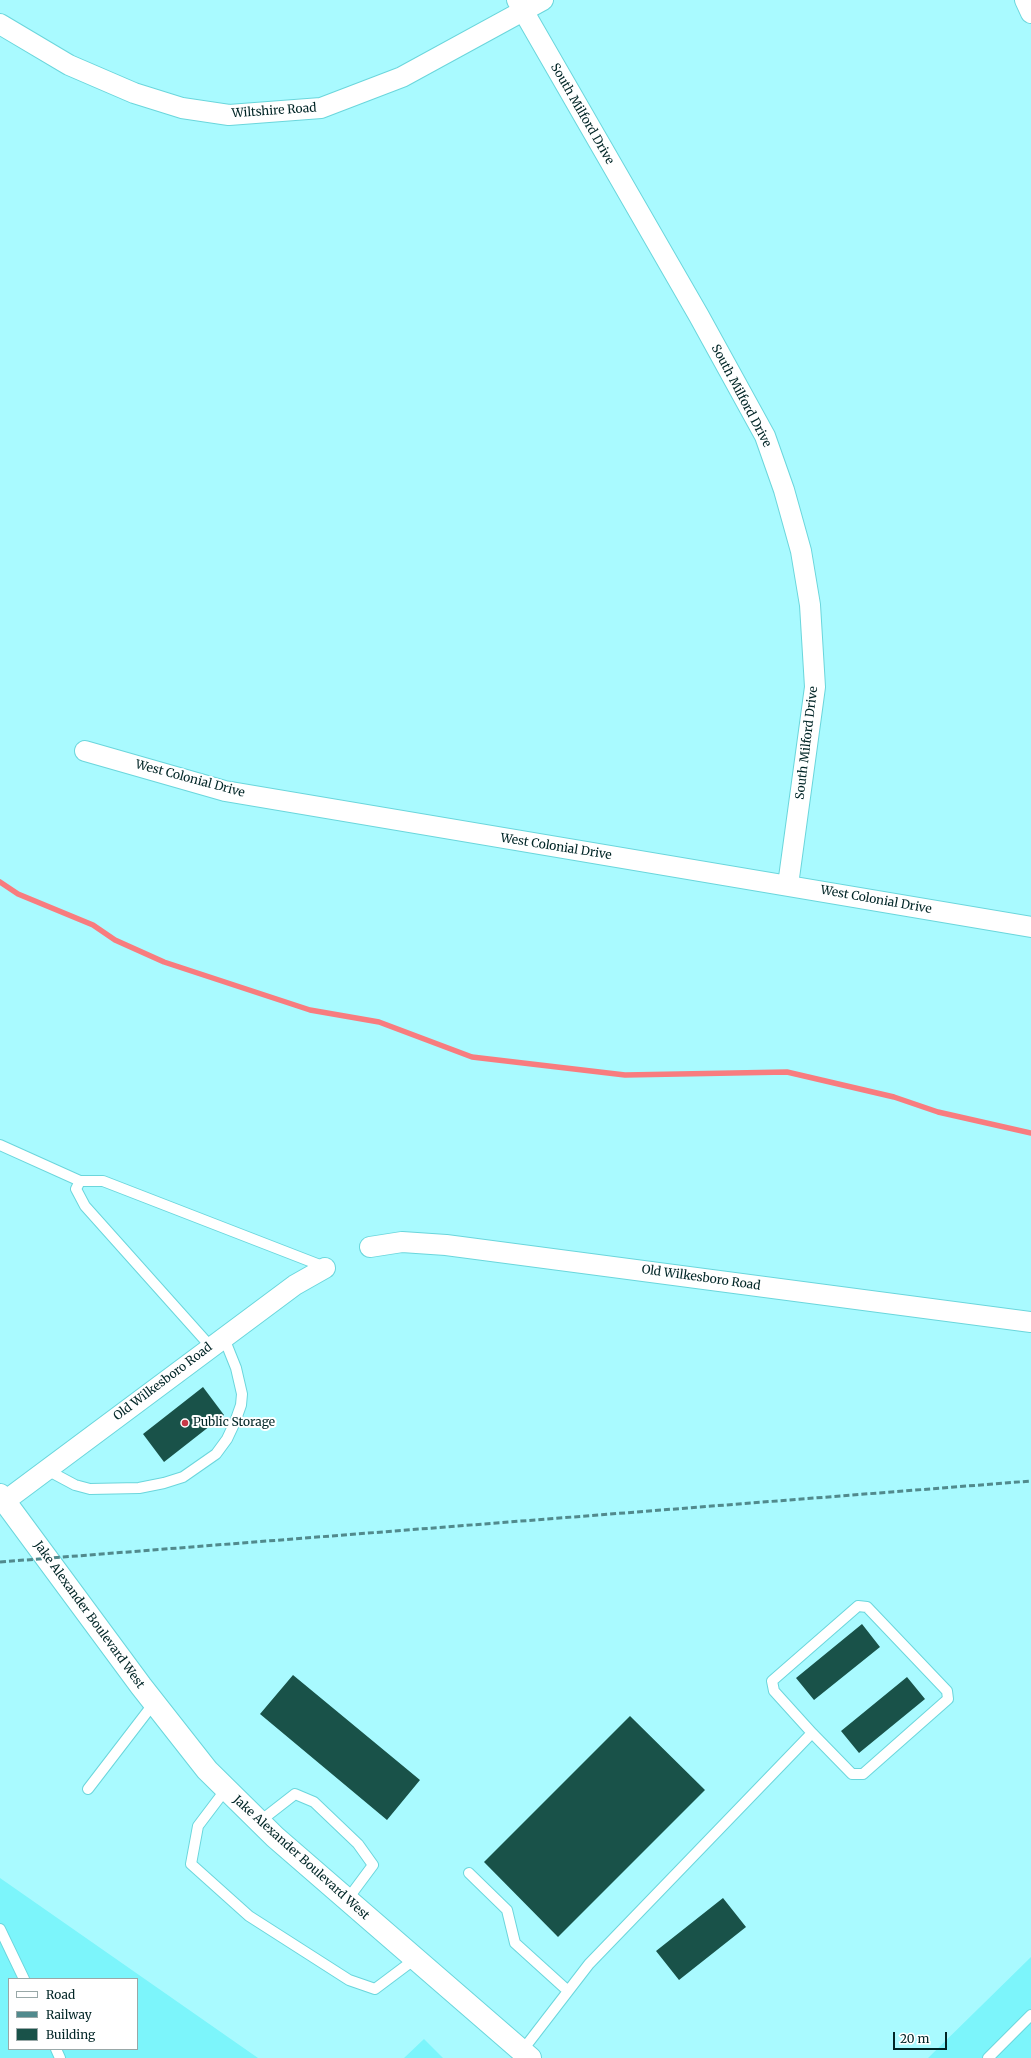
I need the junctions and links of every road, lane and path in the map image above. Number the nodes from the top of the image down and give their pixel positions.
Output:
1 (543, 0) edge
2 (1025, 0) edge
3 (520, 6) edge
4 (1031, 13) edge
5 (0, 24) edge
6 (85, 751) dead end
7 (788, 885) junction
8 (1031, 927) edge
9 (0, 1145) edge
10 (80, 1181) junction
11 (370, 1247) dead end
12 (325, 1268) joint
13 (1031, 1322) edge
14 (217, 1343) junction
15 (47, 1470) junction
16 (2, 1498) edge
17 (154, 1703) junction
18 (812, 1733) junction
19 (88, 1789) dead end
20 (226, 1789) junction
21 (259, 1822) junction
22 (469, 1873) dead end
23 (347, 1900) junction
24 (0, 1929) edge
25 (414, 1959) junction
26 (24, 1978) edge
27 (568, 1991) junction
28 (1031, 2015) edge
29 (526, 2055) edge
30 (988, 2058) edge

1 - 3 street, Wiltshire Road
2 - 4 street
3 - 5 street, Wiltshire Road
3 - 7 street, South Milford Drive
6 - 7 street, West Colonial Drive
7 - 8 street, West Colonial Drive
9 - 10 lane
10 - 12 lane
10 - 14 lane
11 - 13 street, Old Wilkesboro Road
12 - 14 street, Old Wilkesboro Road
14 - 15 street, Old Wilkesboro Road
14 - 15 lane
15 - 16 street, Old Wilkesboro Road
16 - 17 highway, Jake Alexander Boulevard West
17 - 19 lane
17 - 20 highway, Jake Alexander Boulevard West
18 - 18 lane
18 - 27 lane
20 - 21 highway, Jake Alexander Boulevard West
20 - 25 lane
21 - 23 highway, Jake Alexander Boulevard West
21 - 23 lane
22 - 27 lane
23 - 25 highway, Jake Alexander Boulevard West
24 - 26 lane
25 - 29 highway, Jake Alexander Boulevard West
27 - 29 lane
28 - 30 lane

